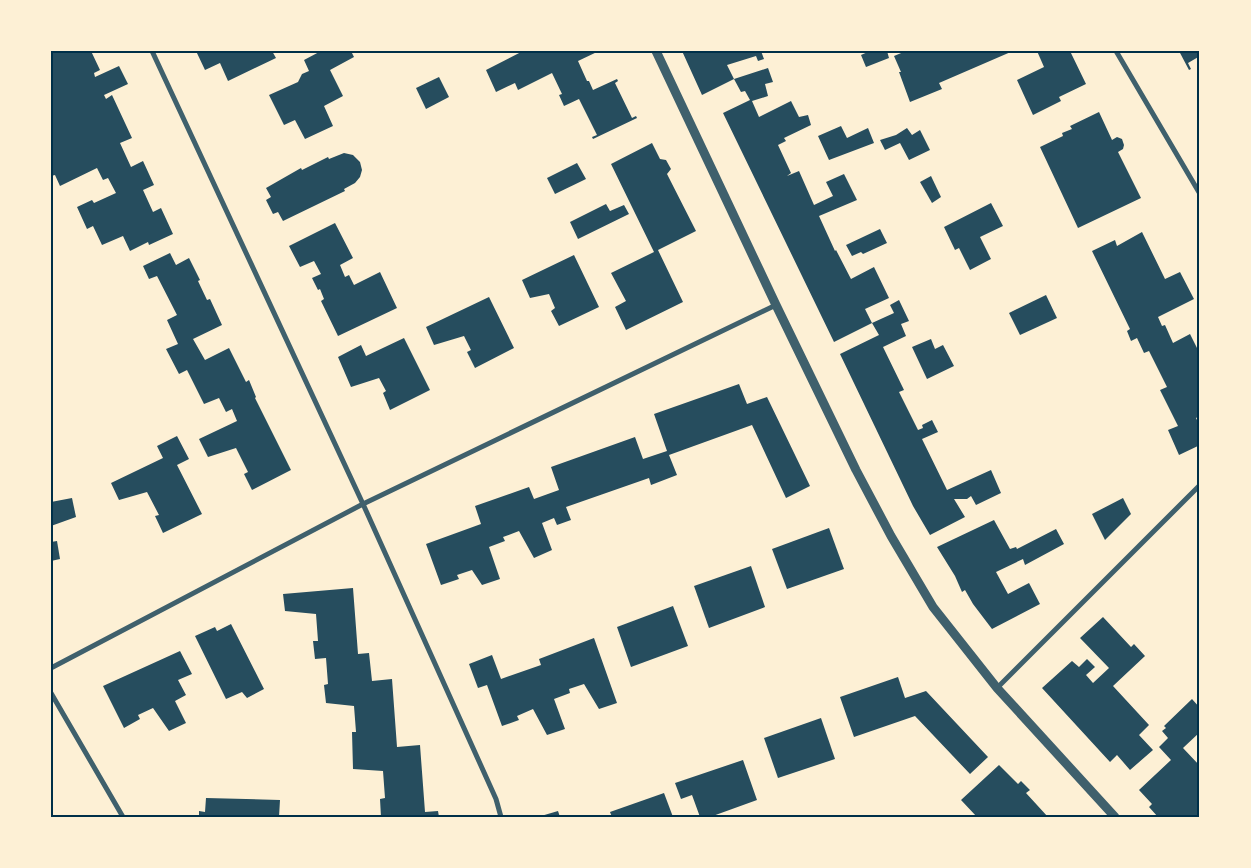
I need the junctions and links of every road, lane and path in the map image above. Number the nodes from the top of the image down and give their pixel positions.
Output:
1 (152, 51) edge
2 (656, 51) edge
3 (1116, 51) edge
4 (1200, 194) edge
5 (776, 305) junction
6 (1200, 484) edge
7 (363, 504) junction
8 (51, 668) edge
9 (997, 688) junction
10 (51, 693) edge
11 (124, 817) edge
12 (501, 817) edge
13 (1115, 817) edge

1 - 7 street
2 - 5 street
3 - 4 street
5 - 7 street
5 - 9 street
6 - 9 street
7 - 8 street
7 - 12 street
9 - 13 street
10 - 11 street

